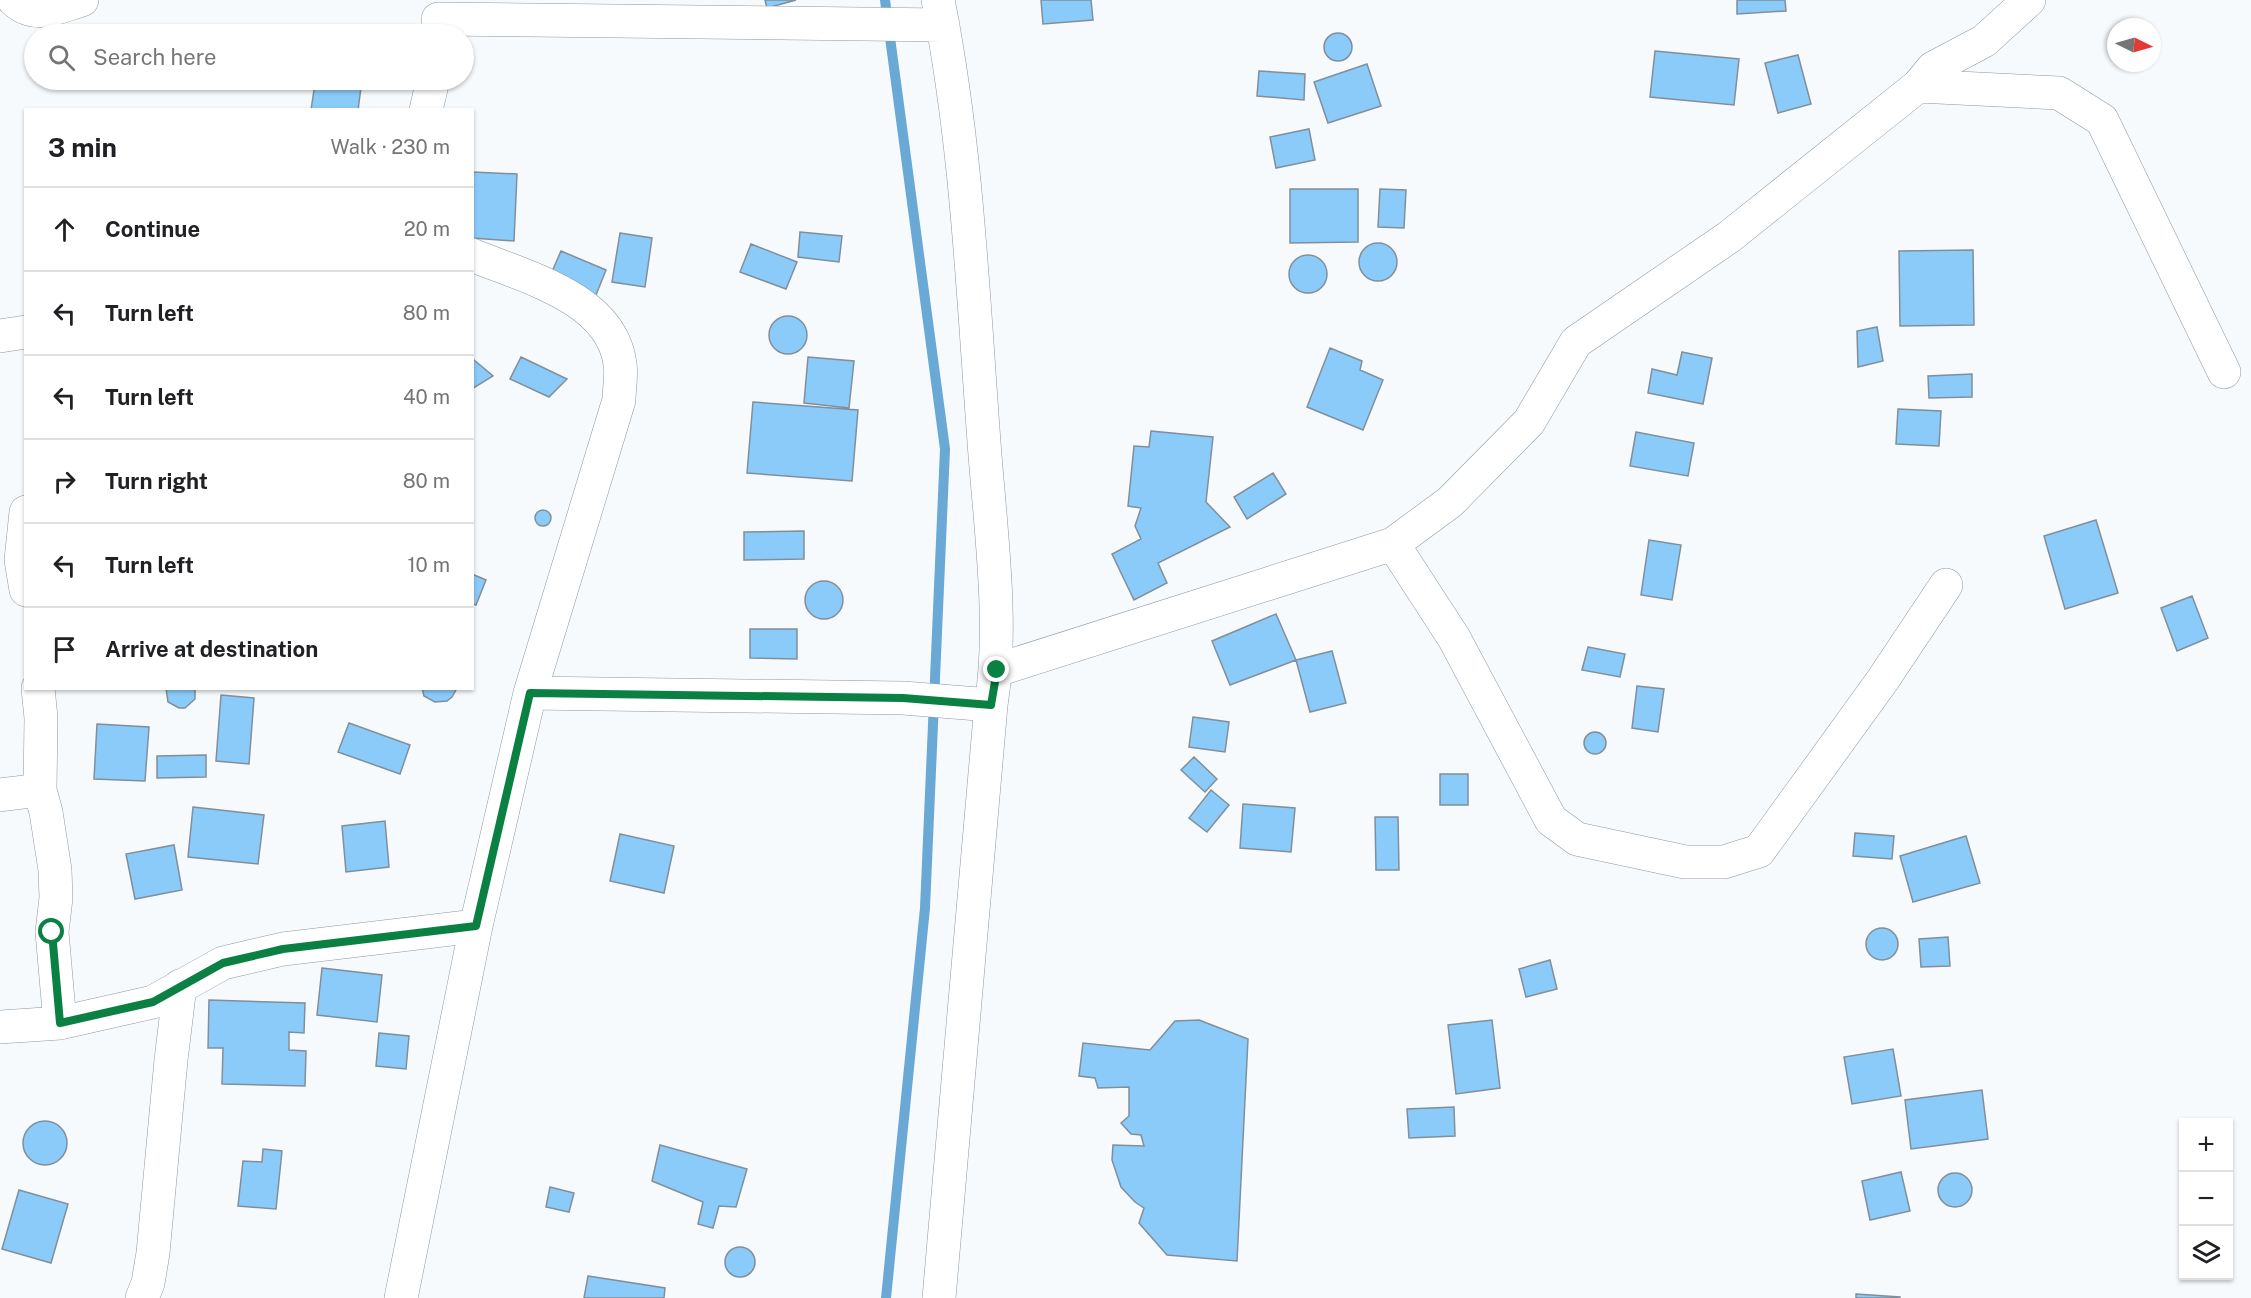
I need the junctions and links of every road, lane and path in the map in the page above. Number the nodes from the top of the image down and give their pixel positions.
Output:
1 (14, 0) edge
2 (82, 0) edge
3 (2029, 0) edge
4 (940, 13) edge
5 (436, 18) edge
6 (1918, 86) junction
7 (431, 90) edge
8 (426, 108) edge
9 (474, 256) edge
10 (24, 332) edge
11 (0, 336) edge
12 (2224, 372) dead end
13 (24, 531) edge
14 (1394, 544) junction
15 (24, 578) edge
16 (1946, 585) dead end
17 (997, 670) junction
18 (38, 690) edge
19 (530, 693) junction
20 (991, 705) junction
21 (40, 790) junction
22 (0, 795) edge
23 (476, 926) junction
24 (180, 986) junction
25 (60, 1023) junction
26 (0, 1027) edge
27 (142, 1298) edge
28 (401, 1298) edge
29 (939, 1298) edge

1 - 2 street
3 - 6 street
4 - 5 street
4 - 17 street
6 - 12 street
6 - 14 street
7 - 8 street
9 - 19 street
10 - 11 street
13 - 15 street
14 - 16 street
14 - 17 street
17 - 20 street
18 - 21 street
19 - 20 street
19 - 23 street
20 - 29 street
21 - 22 street
21 - 25 street
23 - 24 street
23 - 28 street
24 - 25 street
24 - 27 street
25 - 26 street

